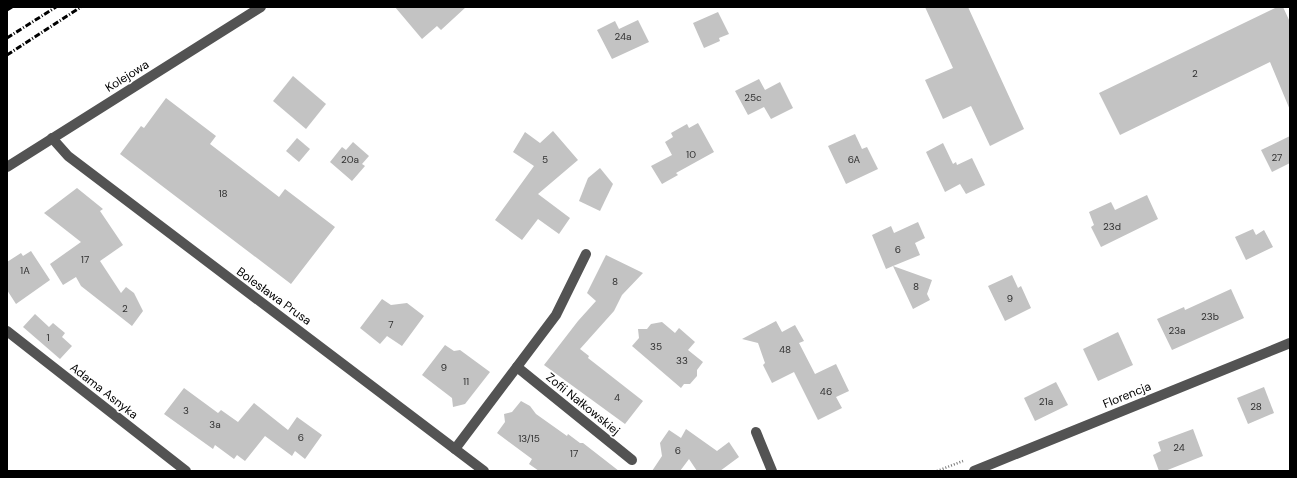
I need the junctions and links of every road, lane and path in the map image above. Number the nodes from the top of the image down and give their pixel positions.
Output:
1 (262, 7) edge
2 (52, 138) junction
3 (7, 167) edge
4 (586, 254) dead end
5 (7, 330) edge
6 (1290, 343) edge
7 (517, 367) junction
8 (756, 432) dead end
9 (455, 449) junction
10 (632, 460) dead end
11 (186, 471) edge
12 (484, 471) edge
13 (772, 471) edge
14 (974, 471) edge

1 - 2 street, Kolejowa
2 - 3 street, Kolejowa
2 - 9 street, Bolesława Prusa
4 - 7 street
5 - 11 street, Adama Asnyka
6 - 14 street, Florencja
7 - 9 street
7 - 10 street, Zofii Nałkowskiej
8 - 13 street
9 - 12 street, Bolesława Prusa

